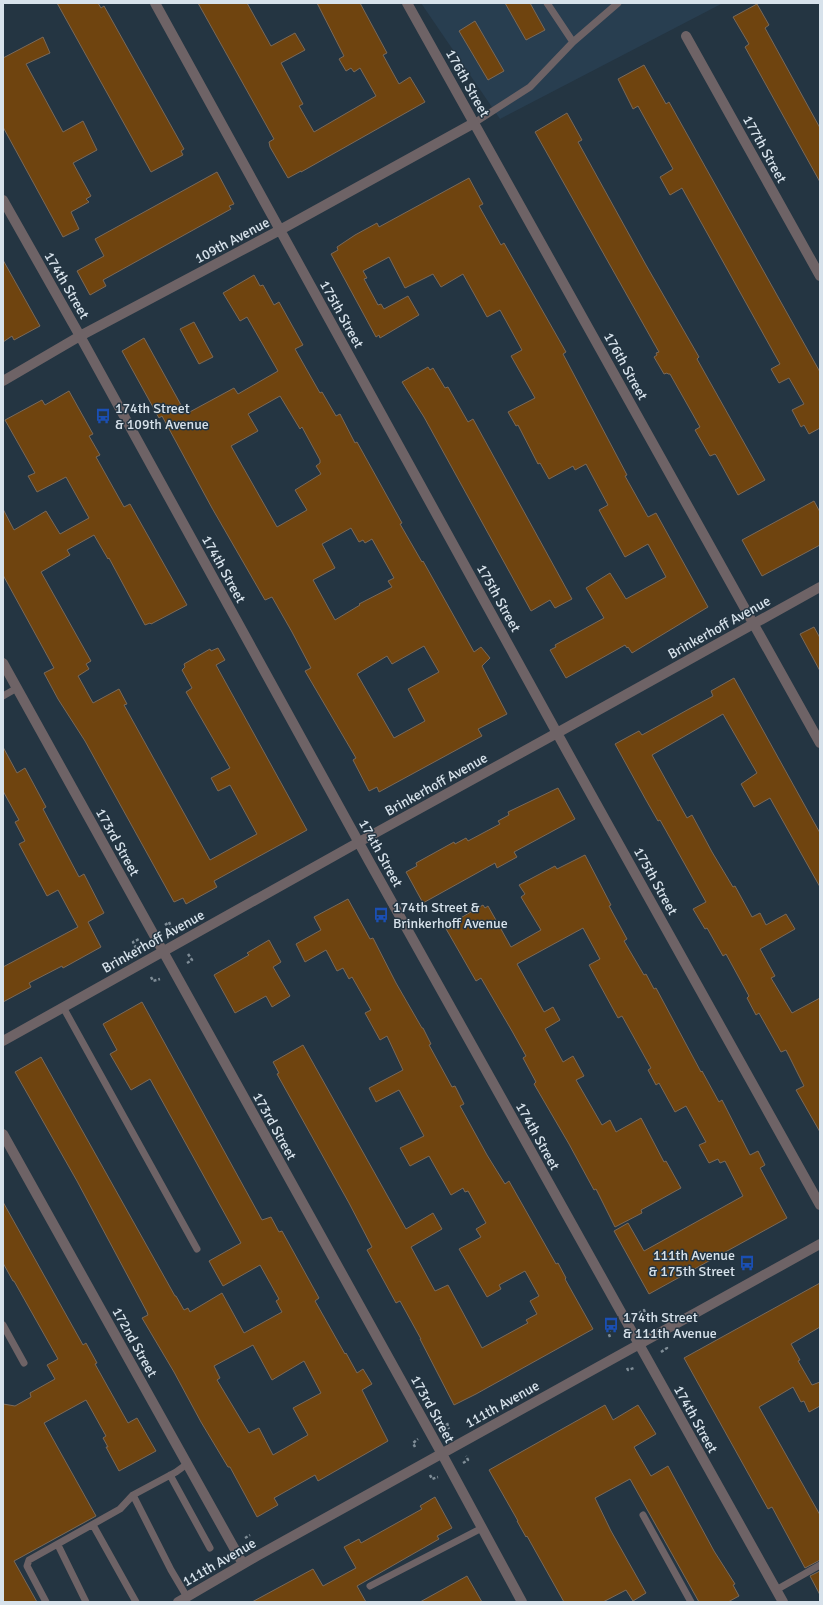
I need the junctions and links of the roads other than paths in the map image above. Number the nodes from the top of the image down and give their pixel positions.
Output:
1 (155, 3) edge
2 (407, 3) edge
3 (547, 3) edge
4 (618, 3) edge
5 (686, 36) dead end
6 (573, 42) junction
7 (474, 123) junction
8 (3, 200) edge
9 (280, 230) junction
10 (820, 276) edge
11 (80, 336) junction
12 (3, 381) edge
13 (820, 587) edge
14 (755, 624) junction
15 (3, 663) edge
16 (17, 688) junction
17 (3, 696) edge
18 (557, 733) junction
19 (820, 743) edge
20 (359, 842) junction
21 (162, 952) junction
22 (63, 1007) junction
23 (3, 1041) edge
24 (3, 1134) edge
25 (820, 1205) edge
26 (820, 1244) edge
27 (197, 1249) dead end
28 (3, 1325) edge
29 (638, 1344) junction
30 (24, 1363) dead end
31 (442, 1454) junction
32 (187, 1464) junction
33 (170, 1475) junction
34 (133, 1495) junction
35 (643, 1515) dead end
36 (93, 1525) junction
37 (482, 1528) junction
38 (58, 1545) junction
39 (210, 1548) dead end
40 (243, 1564) junction
41 (820, 1565) edge
42 (370, 1586) dead end
43 (776, 1590) junction
44 (185, 1600) edge
45 (46, 1602) edge
46 (86, 1602) edge
47 (136, 1602) edge
48 (522, 1602) edge
49 (690, 1602) edge
50 (783, 1602) edge

1 - 9 street, 175th Street
2 - 7 street, 176th Street
3 - 6 lane
4 - 6 lane
5 - 10 street, 177th Street
6 - 7 lane
7 - 9 street, 109th Avenue
7 - 14 street, 176th Street
8 - 11 street, 174th Street
9 - 11 street, 109th Avenue
9 - 18 street, 175th Street
11 - 12 street, 109th Avenue
11 - 20 street, 174th Street
13 - 14 street, Brinkerhoff Avenue
14 - 18 street, Brinkerhoff Avenue
14 - 19 street, 176th Street
15 - 16 street, 173rd Street
16 - 17 lane
16 - 21 street, 173rd Street
18 - 20 street, Brinkerhoff Avenue
18 - 25 street, 175th Street
20 - 21 street, Brinkerhoff Avenue
20 - 29 street, 174th Street
21 - 22 street, Brinkerhoff Avenue
21 - 31 street, 173rd Street
22 - 23 street, Brinkerhoff Avenue
22 - 27 lane
24 - 32 street, 172nd Street
26 - 29 street, 111th Avenue
28 - 30 lane
29 - 31 street, 111th Avenue
29 - 43 street, 174th Street
31 - 37 street, 173rd Street
31 - 40 street, 111th Avenue
32 - 33 lane
32 - 40 street, 172nd Street
33 - 34 lane
33 - 39 lane
34 - 36 lane
34 - 44 lane
35 - 49 lane
36 - 38 lane
36 - 47 lane
37 - 42 lane
37 - 48 street, 173rd Street
38 - 45 lane
38 - 46 lane
40 - 44 street, 111th Avenue
41 - 43 lane
43 - 50 street, 174th Street

